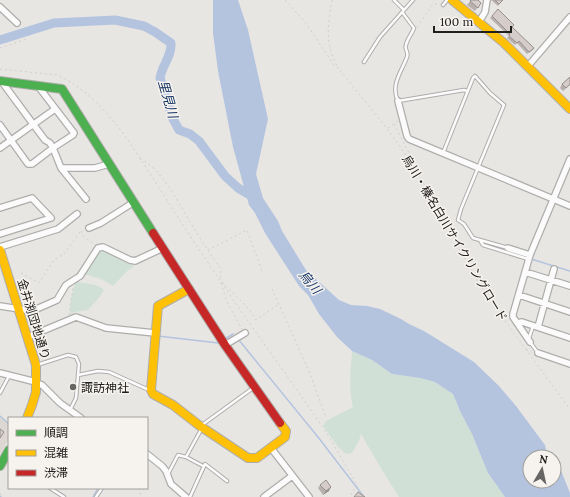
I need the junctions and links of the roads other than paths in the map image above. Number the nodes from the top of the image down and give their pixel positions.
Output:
1 (394, 0) edge
2 (413, 0) edge
3 (447, 0) edge
4 (452, 0) edge
5 (487, 0) edge
6 (443, 5) road end
7 (0, 7) edge
8 (403, 11) junction
9 (570, 17) edge
10 (479, 22) junction
11 (17, 23) dead end
12 (364, 62) dead end
13 (528, 66) junction
14 (1, 81) edge
15 (38, 86) junction
16 (467, 91) junction
17 (398, 101) junction
18 (55, 109) junction
19 (570, 109) edge
20 (33, 124) junction
21 (0, 125) edge
22 (11, 140) junction
23 (0, 148) edge
24 (53, 148) junction
25 (442, 153) junction
26 (570, 159) edge
27 (109, 164) junction
28 (61, 168) junction
29 (478, 168) junction
30 (86, 199) dead end
31 (553, 199) junction
32 (134, 202) junction
33 (570, 206) edge
34 (0, 208) edge
35 (77, 214) dead end
36 (89, 228) road end
37 (0, 234) edge
38 (0, 247) edge
39 (163, 248) junction
40 (500, 248) junction
41 (508, 248) joint
42 (0, 250) edge
43 (529, 257) junction
44 (554, 269) dead end
45 (525, 272) junction
46 (551, 280) junction
47 (570, 286) edge
48 (189, 288) junction
49 (519, 295) junction
50 (544, 304) junction
51 (0, 306) edge
52 (17, 308) junction
53 (570, 312) edge
54 (517, 323) junction
55 (535, 326) junction
56 (155, 333) junction
57 (245, 333) road end
58 (28, 337) junction
59 (570, 338) edge
60 (529, 341) junction
61 (225, 345) junction
62 (538, 353) joint
63 (570, 364) edge
64 (36, 365) junction
65 (0, 374) edge
66 (78, 375) junction
67 (9, 376) junction
68 (37, 382) junction
69 (256, 387) junction
70 (150, 390) junction
71 (0, 393) edge
72 (69, 411) junction
73 (27, 417) edge
74 (79, 417) edge
75 (201, 427) junction
76 (271, 448) junction
77 (8, 452) edge
78 (148, 455) edge
79 (186, 457) junction
80 (4, 462) edge
81 (203, 466) junction
82 (168, 475) junction
83 (292, 476) junction
84 (227, 481) dead end
85 (52, 489) edge
86 (64, 497) edge
87 (186, 497) edge
88 (190, 497) edge
89 (264, 497) edge
90 (308, 497) edge

1 - 8 lane
2 - 8 lane
3 - 6 lane
4 - 10 street
5 - 10 street
7 - 11 street
8 - 12 lane
8 - 17 lane
9 - 13 street
10 - 13 street
13 - 19 street
14 - 15 street
14 - 20 street
15 - 18 street
15 - 27 street
16 - 17 lane
16 - 25 lane
16 - 29 lane
17 - 25 street
18 - 20 street
18 - 24 street
20 - 22 street
20 - 24 street
21 - 22 street
22 - 23 street
22 - 24 street
24 - 28 street
25 - 29 street
26 - 31 street
27 - 28 street
27 - 32 street
28 - 30 street
29 - 31 street
29 - 40 lane
31 - 33 street
31 - 43 street
32 - 36 street
32 - 39 street
34 - 37 street
35 - 38 street
39 - 48 street
39 - 52 street
40 - 41 lane
40 - 43 lane
41 - 43 street
42 - 52 street, 金井渕団地通り
43 - 45 street
44 - 46 street
45 - 46 street
45 - 49 street
46 - 47 street
46 - 50 street
48 - 56 street
48 - 61 street
49 - 50 street
49 - 54 street
50 - 53 street
50 - 55 street
51 - 52 street
52 - 58 street, 金井渕団地通り
54 - 55 street
54 - 60 street
55 - 59 street
55 - 60 lane
56 - 58 street
56 - 70 street
57 - 61 street
58 - 64 street, 金井渕団地通り
60 - 62 lane
61 - 69 street
62 - 63 street
64 - 66 lane
64 - 68 street, 金井渕団地通り
65 - 67 street
66 - 70 lane
66 - 72 lane
67 - 68 street
67 - 71 lane
68 - 72 street
68 - 73 street, 金井渕団地通り
69 - 75 lane
69 - 76 street
70 - 75 street
72 - 74 street
75 - 76 street
75 - 79 lane
76 - 83 street
77 - 80 street
78 - 82 street
79 - 81 lane
79 - 82 lane
81 - 84 lane
81 - 88 lane
82 - 87 street
83 - 89 street
83 - 90 street
85 - 86 lane

